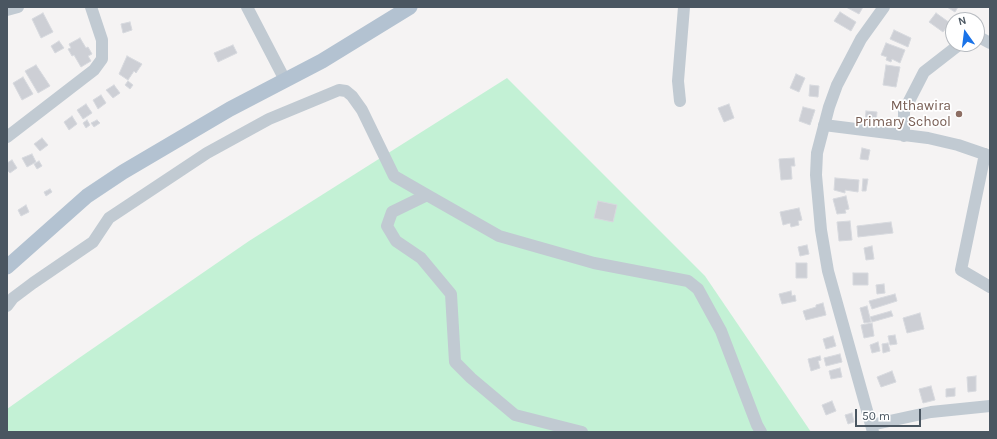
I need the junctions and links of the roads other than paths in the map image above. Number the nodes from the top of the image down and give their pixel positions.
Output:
1 (18, 7) edge
2 (91, 7) edge
3 (246, 7) edge
4 (410, 7) edge
5 (684, 7) edge
6 (884, 7) edge
7 (7, 10) edge
8 (950, 52) edge
9 (284, 80) junction
10 (680, 101) dead end
11 (824, 125) junction
12 (904, 136) junction
13 (7, 137) edge
14 (987, 155) edge
15 (427, 195) junction
16 (7, 267) edge
17 (990, 287) edge
18 (7, 306) edge
19 (990, 406) edge
20 (872, 429) edge
21 (582, 432) edge
22 (761, 432) edge

1 - 7 street
2 - 13 street
3 - 9 street
4 - 9 main road
5 - 10 street
6 - 11 street
8 - 12 street
9 - 16 main road
11 - 12 street
11 - 20 street
12 - 14 street
14 - 17 street
15 - 18 street
15 - 21 street
15 - 22 street
19 - 20 street

